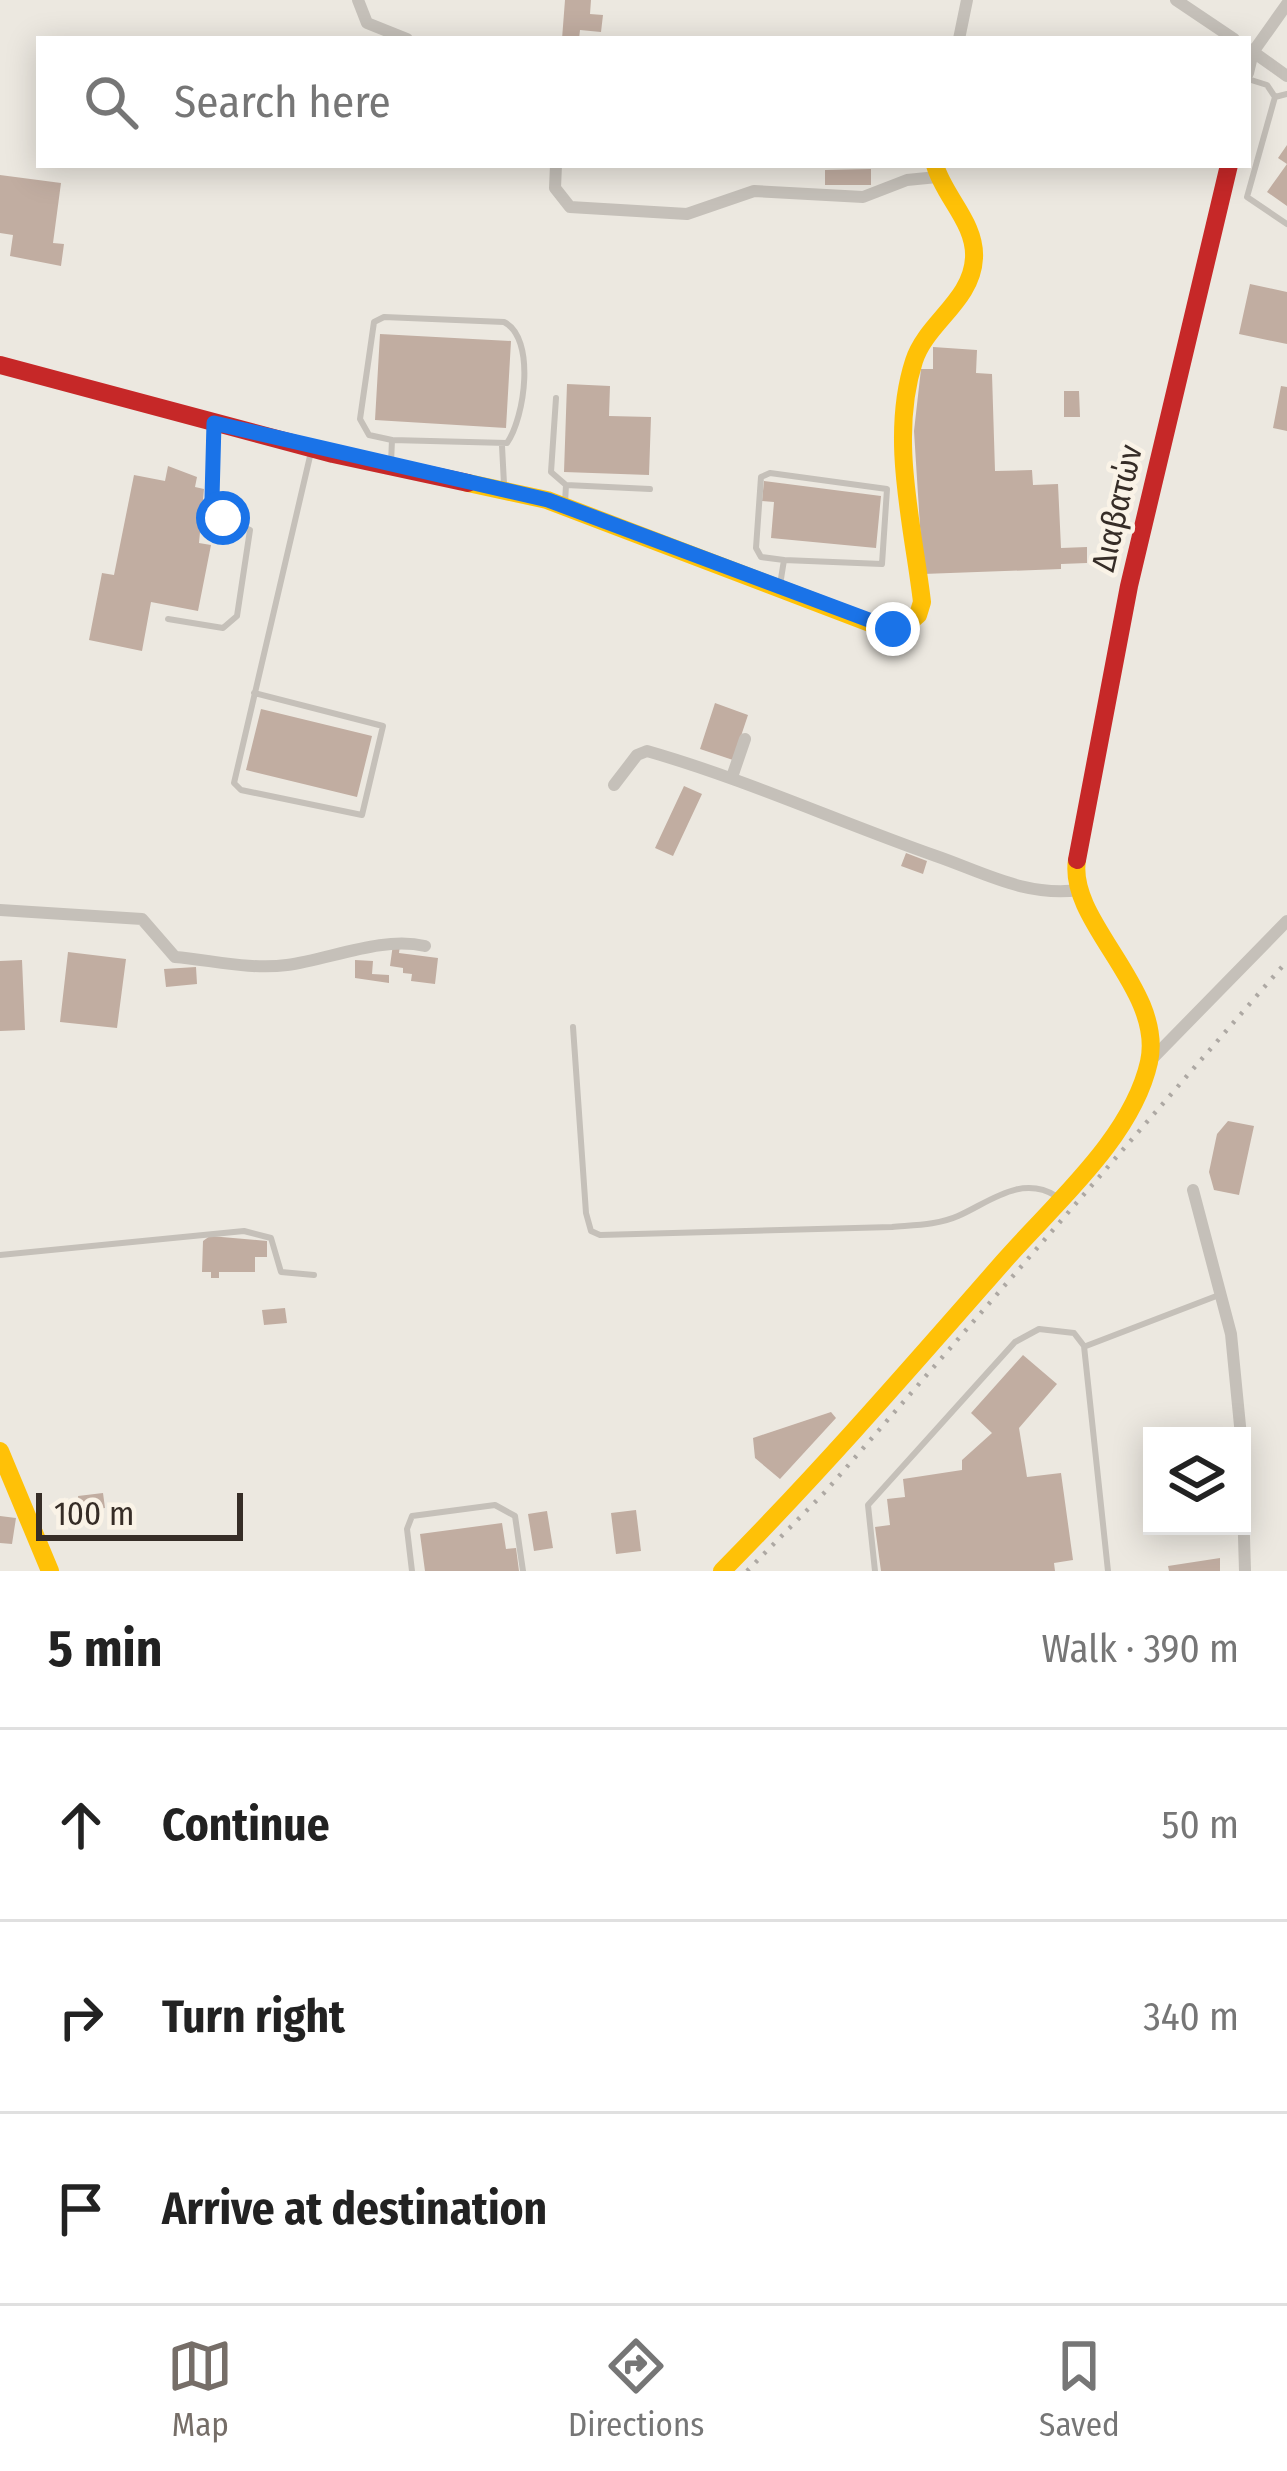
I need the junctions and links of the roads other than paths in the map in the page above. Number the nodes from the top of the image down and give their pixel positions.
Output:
1 (358, 0) edge
2 (967, 0) edge
3 (1176, 0) edge
4 (1287, 4) edge
5 (400, 36) edge
6 (960, 36) edge
7 (1230, 36) edge
8 (1251, 49) edge
9 (1251, 51) edge
10 (1287, 76) edge
11 (1251, 77) edge
12 (1287, 94) edge
13 (1275, 97) junction
14 (556, 168) edge
15 (1228, 168) edge
16 (936, 171) edge
17 (1287, 224) edge
18 (0, 365) edge
19 (556, 398) dead end
20 (214, 423) junction
21 (392, 440) junction
22 (502, 446) junction
23 (311, 448) junction
24 (389, 466) junction
25 (566, 484) junction
26 (650, 489) dead end
27 (502, 491) junction
28 (565, 506) junction
29 (784, 560) junction
30 (779, 588) junction
31 (169, 619) dead end
32 (254, 693) junction
33 (746, 739) dead end
34 (732, 777) junction
35 (614, 785) dead end
36 (1079, 890) junction
37 (0, 910) edge
38 (1287, 921) edge
39 (425, 946) dead end
40 (573, 1027) dead end
41 (1149, 1061) junction
42 (1193, 1190) dead end
43 (1059, 1198) junction
44 (0, 1255) edge
45 (314, 1275) dead end
46 (1222, 1294) junction
47 (1084, 1346) junction
48 (1240, 1427) edge
49 (0, 1451) edge
50 (1244, 1535) edge
51 (50, 1571) edge
52 (412, 1571) edge
53 (523, 1571) edge
54 (722, 1571) edge
55 (875, 1571) edge
56 (1108, 1571) edge
57 (1245, 1571) edge

1 - 5 street
2 - 6 street
3 - 7 street
4 - 8 street
9 - 10 street
11 - 13 lane
12 - 13 lane
13 - 17 lane
14 - 16 street
15 - 36 street, Διαβατών
16 - 30 street
18 - 20 street
19 - 25 lane
20 - 23 street
20 - 31 lane
21 - 22 lane
21 - 22 lane
21 - 24 lane
22 - 27 lane
23 - 24 street
23 - 32 lane
24 - 27 street
25 - 26 lane
25 - 28 lane
27 - 28 street
28 - 30 street
29 - 29 lane
29 - 30 lane
32 - 32 lane
33 - 34 street
34 - 35 street
34 - 36 street
36 - 41 street
37 - 39 street
38 - 41 street
40 - 43 lane
41 - 43 street
42 - 46 street
43 - 54 street
44 - 45 lane
46 - 47 lane
46 - 48 street
47 - 55 lane
47 - 56 lane
49 - 51 street
50 - 57 street
52 - 53 lane

